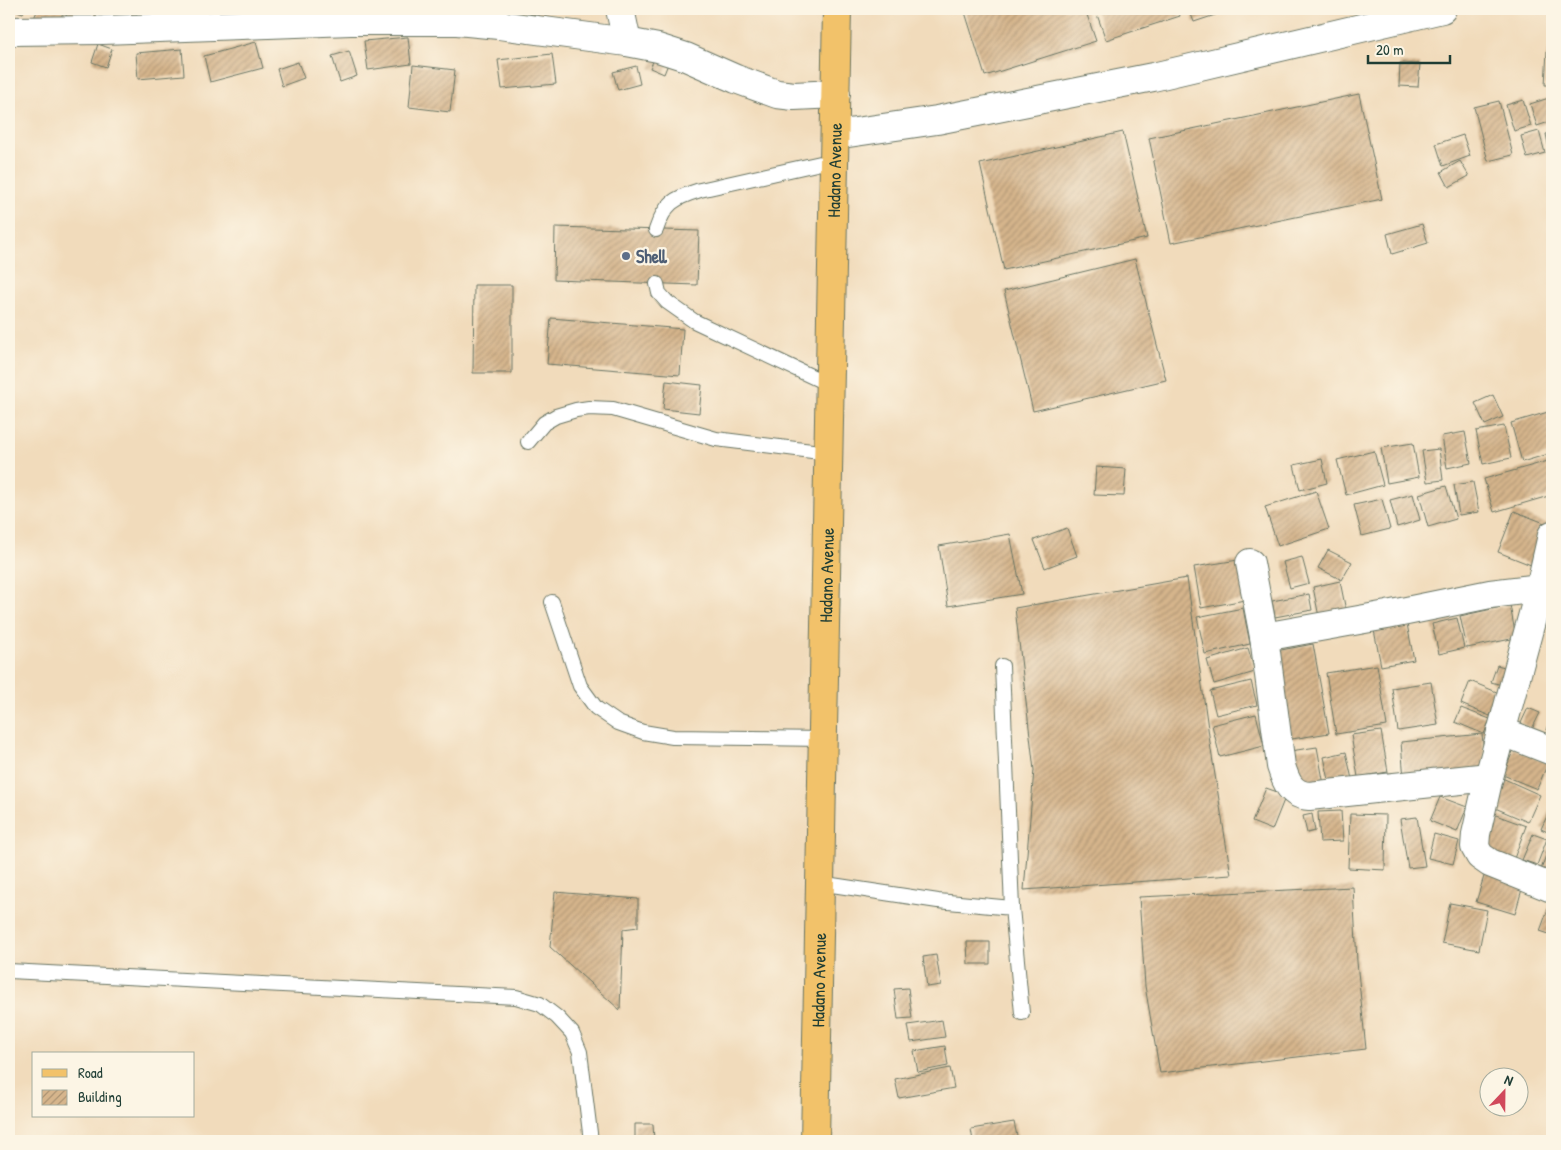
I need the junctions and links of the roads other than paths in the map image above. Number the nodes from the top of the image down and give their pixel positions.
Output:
1 (620, 9) edge
2 (838, 9) edge
3 (1442, 9) edge
4 (9, 31) edge
5 (627, 42) junction
6 (836, 94) junction
7 (835, 148) junction
8 (656, 230) dead end
9 (657, 284) dead end
10 (830, 386) junction
11 (528, 442) dead end
12 (828, 453) junction
13 (1552, 535) edge
14 (1250, 563) dead end
15 (1546, 590) edge
16 (552, 602) dead end
17 (1264, 637) junction
18 (1002, 666) dead end
19 (1501, 731) junction
20 (823, 739) junction
21 (1552, 751) edge
22 (1489, 777) junction
23 (819, 883) junction
24 (1552, 888) edge
25 (1012, 908) junction
26 (9, 971) edge
27 (1022, 1013) dead end
28 (591, 1141) edge
29 (815, 1141) edge

1 - 5 street
2 - 6 main road, Hadano Avenue
3 - 7 street
4 - 5 street
5 - 6 street
6 - 7 main road, Hadano Avenue
7 - 8 lane
7 - 10 main road, Hadano Avenue
9 - 10 lane
10 - 12 main road, Hadano Avenue
11 - 12 lane
12 - 20 main road, Hadano Avenue
13 - 15 street
14 - 17 street
15 - 17 street
15 - 19 street
16 - 20 lane
17 - 22 street
18 - 25 lane
19 - 21 street
19 - 22 street
20 - 23 main road, Hadano Avenue
22 - 24 street
23 - 25 lane
23 - 29 main road, Hadano Avenue
25 - 27 lane
26 - 28 lane

